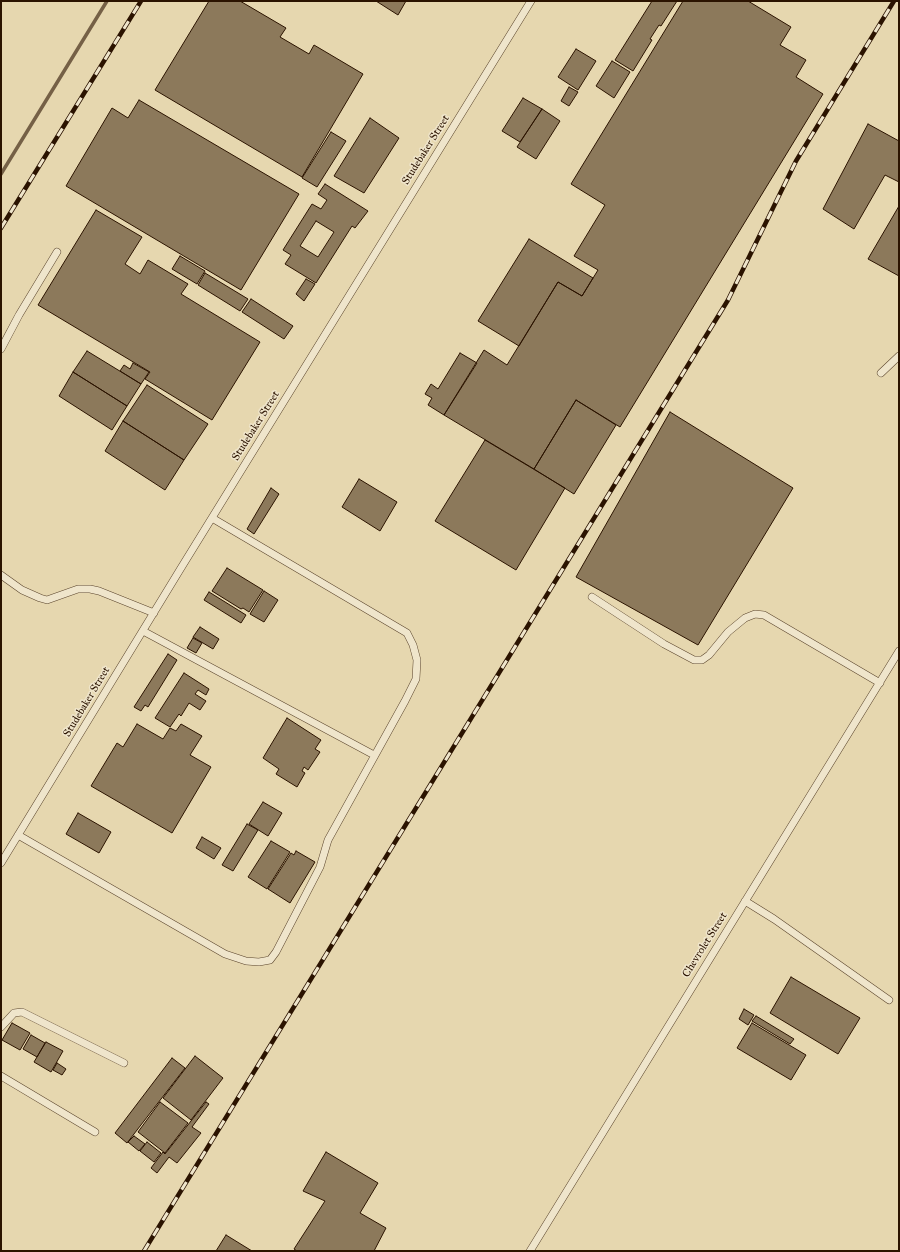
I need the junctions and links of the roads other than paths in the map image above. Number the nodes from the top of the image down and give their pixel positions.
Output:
1 (531, 1) edge
2 (57, 252) dead end
3 (1, 349) edge
4 (899, 356) edge
5 (881, 373) dead end
6 (212, 518) junction
7 (1, 575) edge
8 (592, 597) dead end
9 (154, 613) junction
10 (143, 631) junction
11 (899, 651) edge
12 (880, 683) junction
13 (374, 755) junction
14 (18, 835) junction
15 (1, 862) edge
16 (745, 901) junction
17 (889, 1000) dead end
18 (1, 1026) edge
19 (124, 1063) dead end
20 (1, 1076) edge
21 (95, 1132) dead end
22 (530, 1251) edge

1 - 6 lane, Studebaker Street
2 - 3 lane
4 - 5 lane
6 - 9 lane, Studebaker Street
6 - 13 lane
7 - 9 lane
8 - 12 lane
9 - 10 lane, Studebaker Street
10 - 13 lane
10 - 14 lane, Studebaker Street
11 - 12 lane, Chevrolet Street
12 - 16 lane, Chevrolet Street
13 - 14 lane
14 - 15 lane, Studebaker Street
16 - 17 lane
16 - 22 lane, Chevrolet Street
18 - 19 lane
20 - 21 lane

